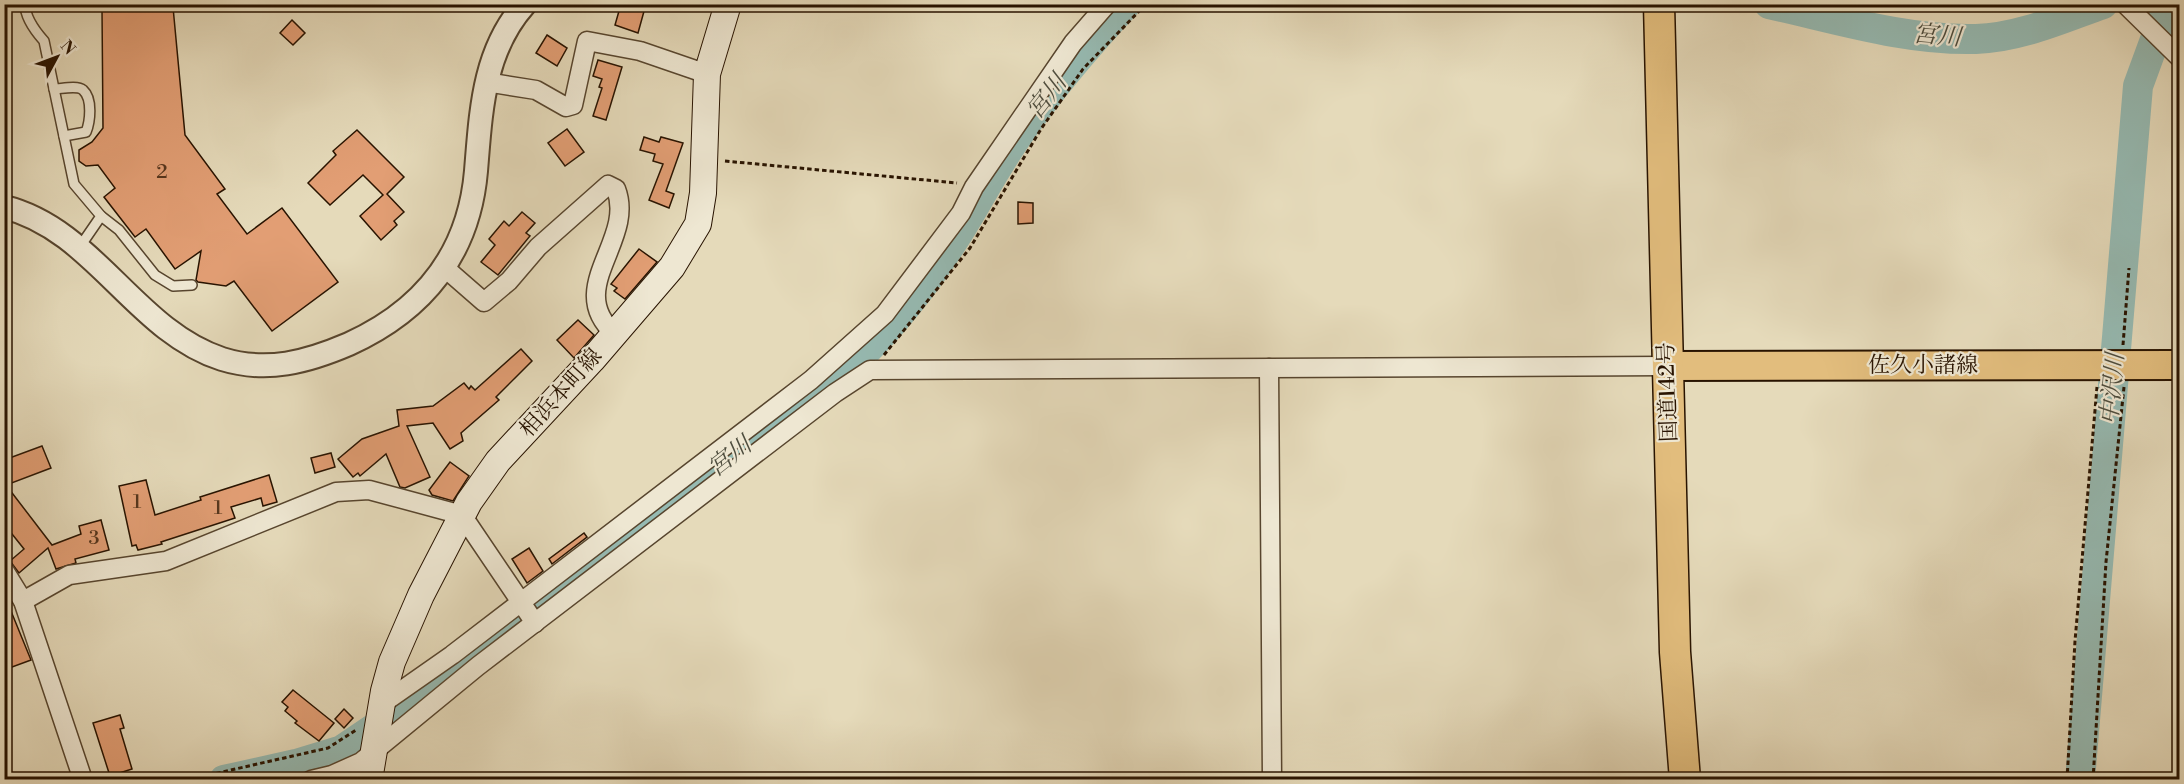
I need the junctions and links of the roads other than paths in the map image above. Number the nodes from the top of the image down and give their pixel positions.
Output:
1 (25, 4) edge
2 (525, 4) edge
3 (728, 4) edge
4 (1107, 4) edge
5 (1659, 4) edge
6 (2125, 4) edge
7 (2180, 58) edge
8 (707, 74) junction
9 (486, 82) junction
10 (54, 89) junction
11 (64, 136) junction
12 (4, 207) edge
13 (102, 216) junction
14 (79, 248) junction
15 (445, 268) junction
16 (192, 285) dead end
17 (615, 334) junction
18 (2180, 365) edge
19 (1667, 366) junction
20 (1269, 368) junction
21 (462, 516) junction
22 (4, 570) edge
23 (23, 602) junction
24 (527, 612) junction
25 (378, 727) junction
26 (82, 780) edge
27 (311, 780) edge
28 (369, 780) edge
29 (1272, 780) edge
30 (1685, 780) edge

1 - 10 lane
2 - 9 street
3 - 8 main road, 相浜本町線
4 - 24 street
5 - 19 highway, 国道142号
6 - 7 street
8 - 9 street
8 - 17 main road, 相浜本町線
9 - 15 street
10 - 11 lane
10 - 11 lane
11 - 13 lane
12 - 14 street
13 - 14 lane
13 - 16 lane
14 - 15 street
15 - 17 street
17 - 21 main road, 相浜本町線
18 - 19 main road, 佐久小諸線
19 - 20 street
19 - 30 highway, 国道142号
20 - 24 street
20 - 29 street
21 - 23 street
21 - 24 street
21 - 25 main road, 相浜本町線
22 - 23 street
23 - 26 street
24 - 25 street
24 - 25 street
25 - 27 street
25 - 28 main road, 相浜本町線

